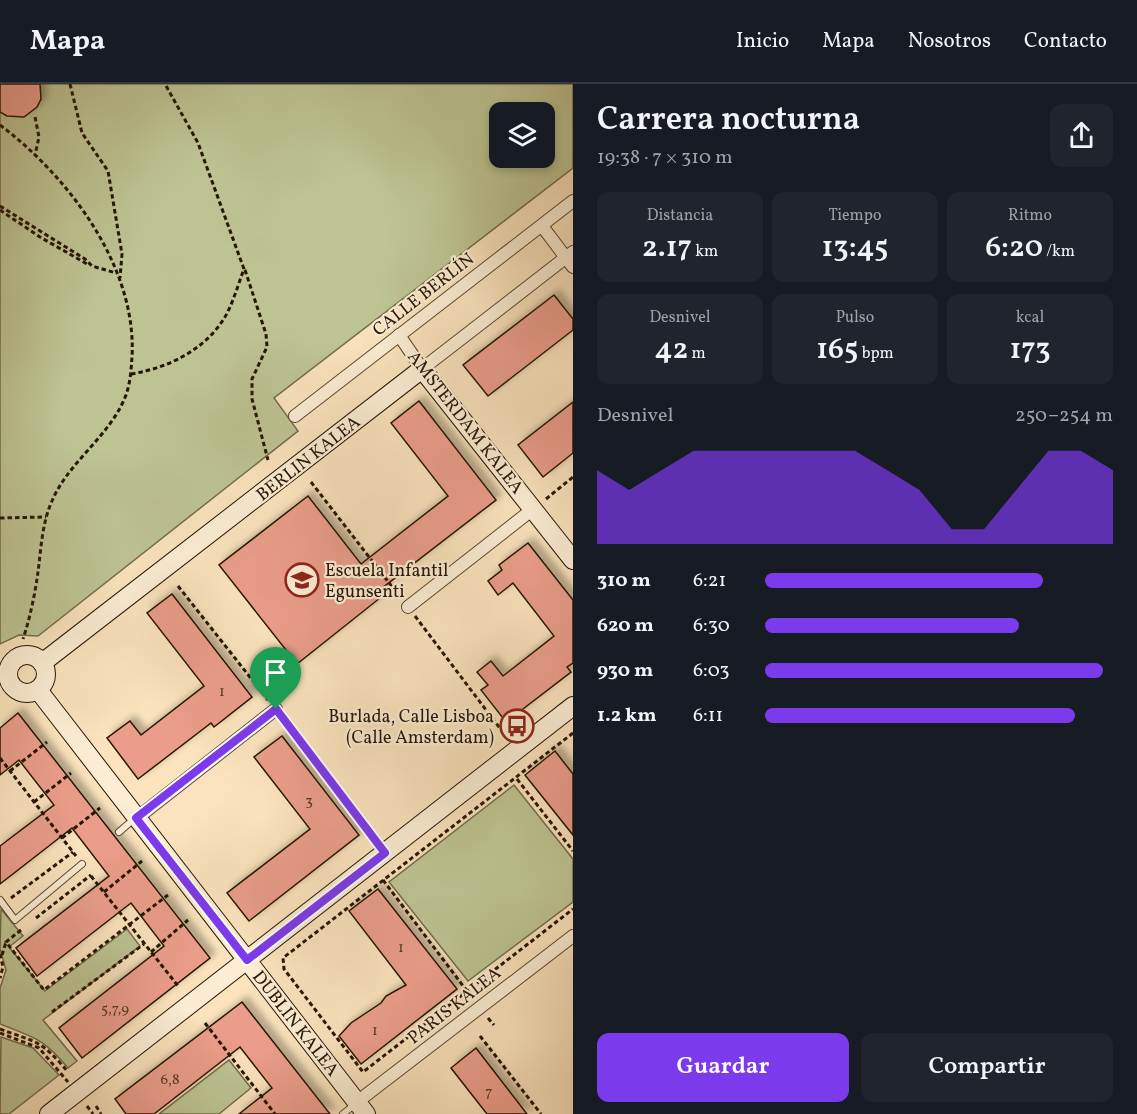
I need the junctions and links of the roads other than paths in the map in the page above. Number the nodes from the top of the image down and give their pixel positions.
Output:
1 (573, 201) edge
2 (542, 226) junction
3 (570, 259) edge
4 (399, 335) junction
5 (422, 369) junction
6 (295, 416) dead end
7 (539, 504) junction
8 (573, 560) edge
9 (408, 607) dead end
10 (42, 663) junction
11 (38, 690) junction
12 (6, 692) edge
13 (573, 706) edge
14 (276, 709) road end
15 (136, 818) junction
16 (119, 832) dead end
17 (82, 864) dead end
18 (2, 902) edge
19 (573, 936) edge
20 (247, 960) junction
21 (362, 1108) edge
22 (49, 1114) edge
23 (343, 1114) edge

1 - 2 street, CALLE BERLÍN
2 - 3 street
2 - 4 street, CALLE BERLÍN
3 - 5 street, BERLIN KALEA
4 - 5 street, AMSTERDAM KALEA
4 - 6 street, CALLE BERLÍN
5 - 7 street, AMSTERDAM KALEA
5 - 10 street, BERLIN KALEA
7 - 8 street, AMSTERDAM KALEA
7 - 9 street, AMSTERDAM KALEA
10 - 11 street
10 - 12 street
11 - 12 street
11 - 15 street, DUBLIN KALEA
13 - 20 street
14 - 15 street
15 - 16 lane
15 - 20 street, DUBLIN KALEA
17 - 18 lane
19 - 21 street, PARIS KALEA
20 - 21 street, DUBLIN KALEA
20 - 22 street
21 - 23 lane

